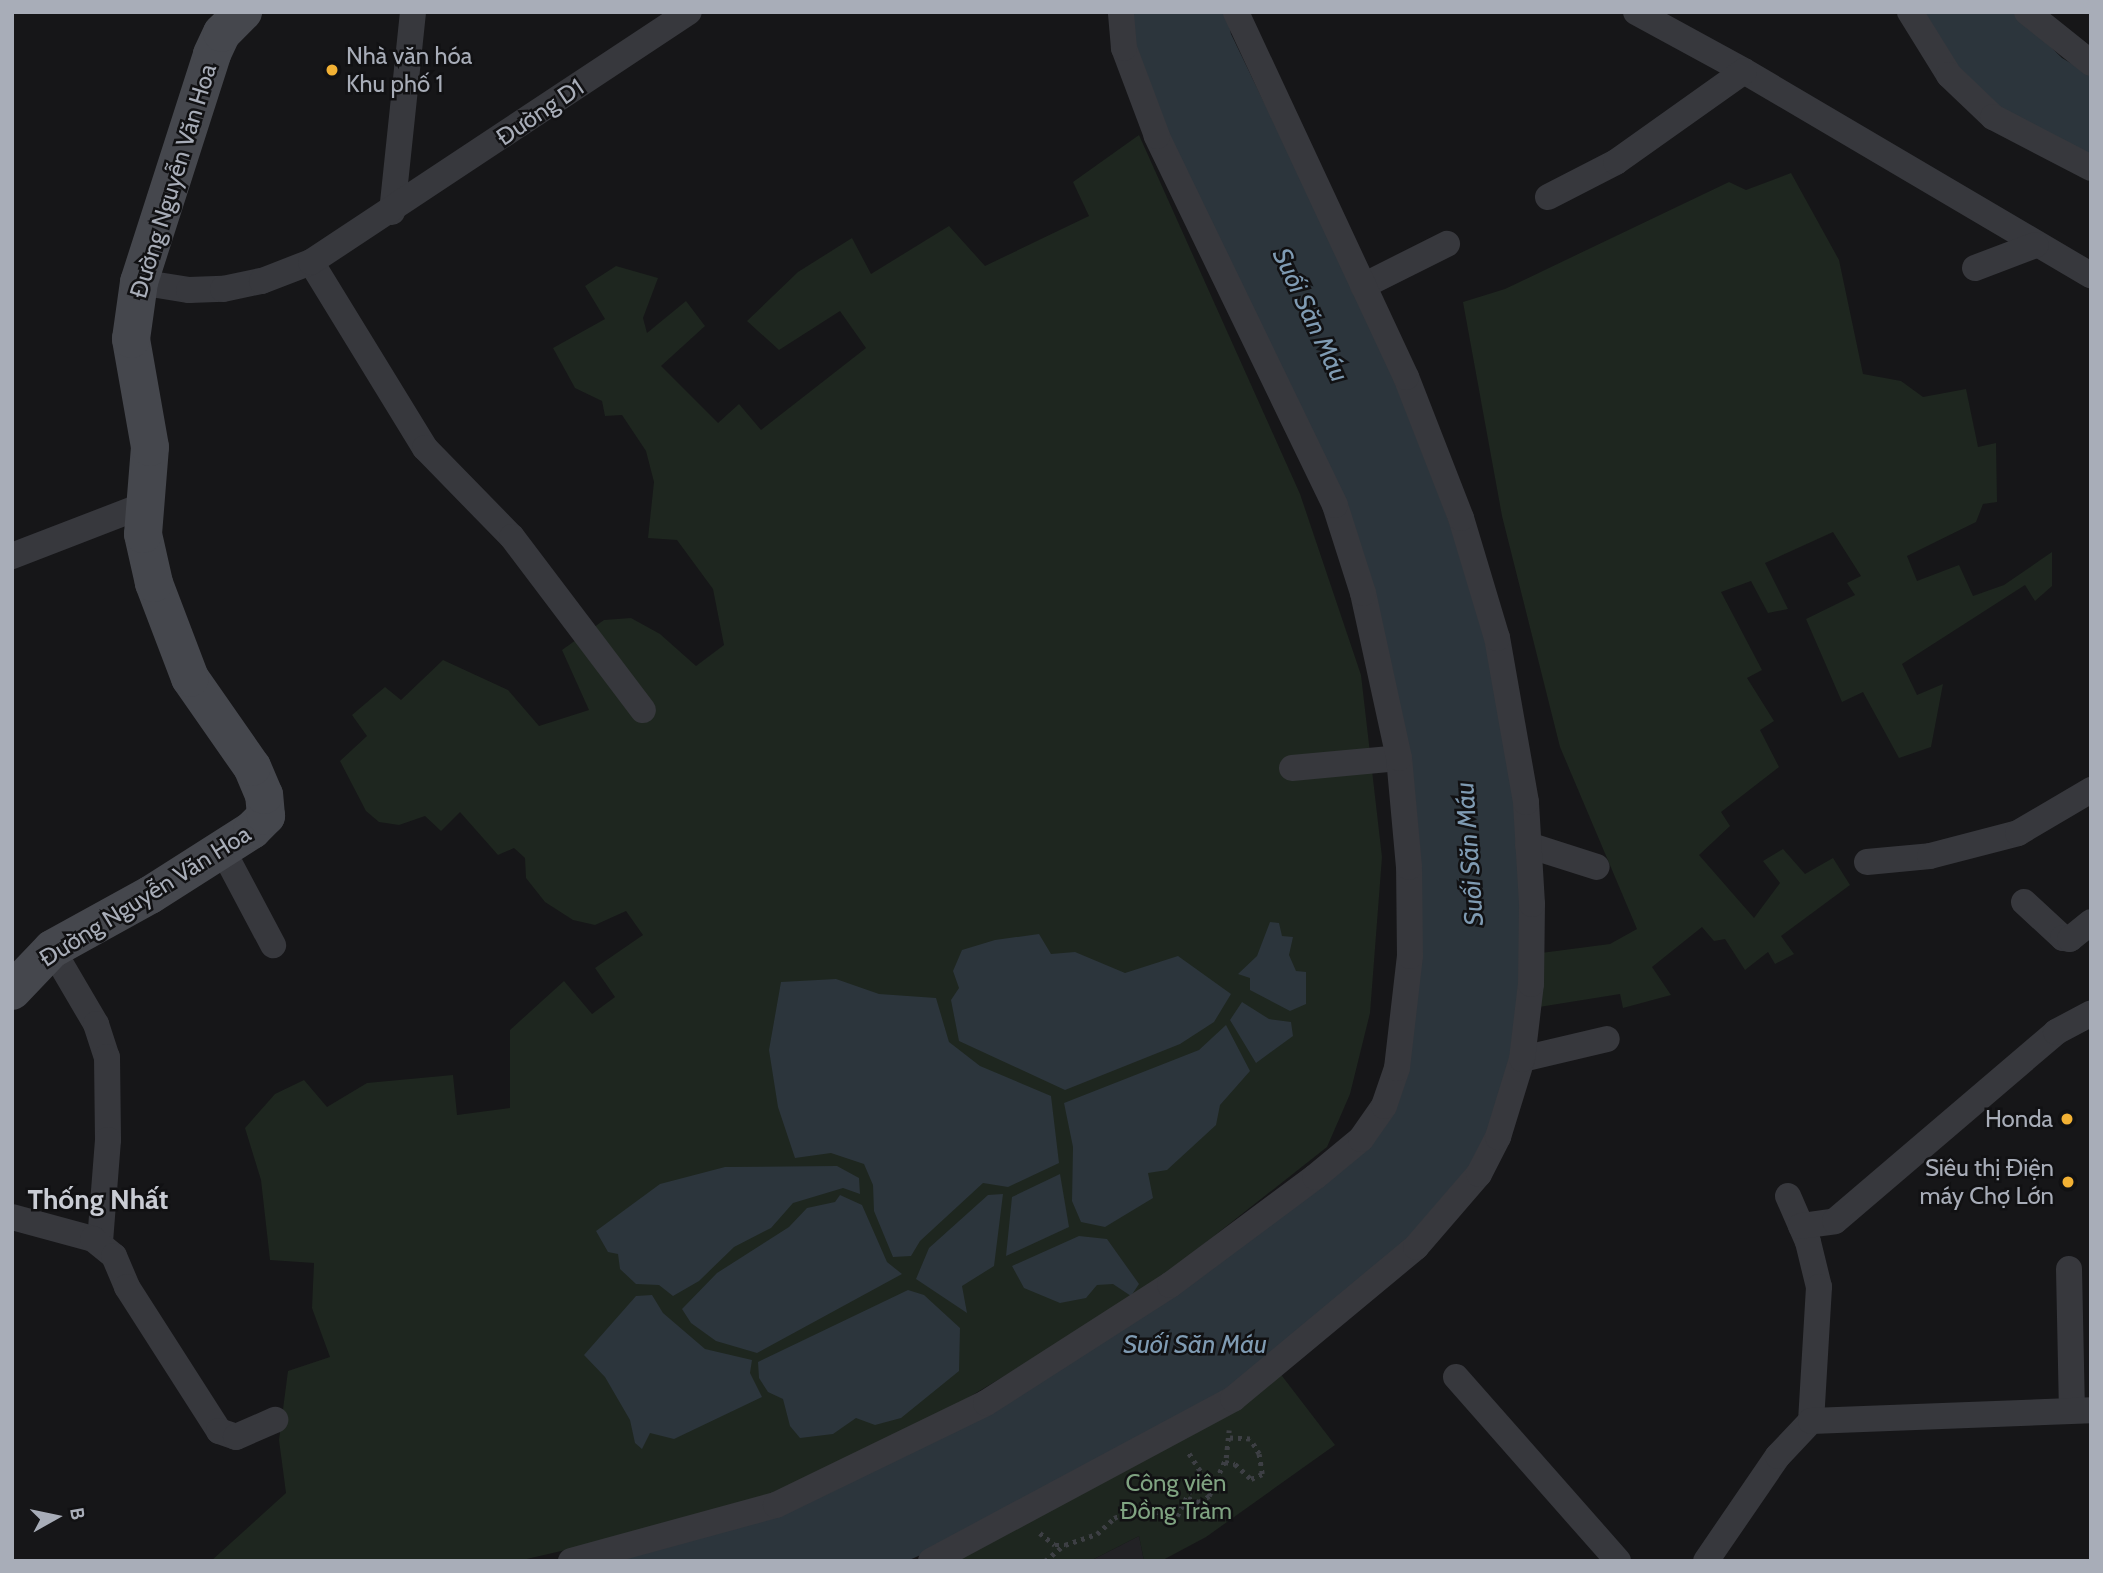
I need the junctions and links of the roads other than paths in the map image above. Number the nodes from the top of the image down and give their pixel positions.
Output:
1 (243, 12) edge
2 (413, 12) edge
3 (689, 12) edge
4 (1121, 12) edge
5 (1236, 12) edge
6 (1636, 12) edge
7 (1910, 12) edge
8 (2027, 12) edge
9 (661, 22) edge
10 (2091, 63) edge
11 (1744, 71) junction
12 (2091, 168) edge
13 (1548, 197) dead end
14 (391, 212) junction
15 (1447, 244) dead end
16 (2036, 245) junction
17 (311, 261) junction
18 (1975, 268) dead end
19 (2091, 275) edge
20 (139, 282) junction
21 (1363, 286) junction
22 (144, 505) junction
23 (12, 556) edge
24 (643, 710) dead end
25 (1399, 758) junction
26 (1292, 768) dead end
27 (2091, 790) edge
28 (1528, 845) junction
29 (222, 849) junction
30 (1867, 862) dead end
31 (1597, 867) dead end
32 (2024, 902) dead end
33 (2091, 922) edge
34 (272, 945) dead end
35 (52, 949) junction
36 (12, 991) edge
37 (2091, 1013) edge
38 (1607, 1038) dead end
39 (1522, 1059) junction
40 (1788, 1196) dead end
41 (12, 1217) edge
42 (1801, 1226) junction
43 (100, 1242) junction
44 (2069, 1269) dead end
45 (1455, 1377) dead end
46 (2081, 1410) edge
47 (275, 1420) dead end
48 (1811, 1421) junction
49 (570, 1561) edge
50 (931, 1561) edge
51 (1618, 1561) edge
52 (1706, 1561) edge

1 - 20 street, Đường Nguyễn Văn Hoa
2 - 14 street
3 - 9 street, Đường D1
4 - 25 street
5 - 21 street
6 - 11 street
7 - 12 street
8 - 10 street
9 - 14 street, Đường D1
11 - 13 street
11 - 16 street
14 - 17 street, Đường D1
15 - 21 street
16 - 18 street
16 - 19 street
17 - 20 street, Đường D1
17 - 24 street
20 - 22 street, Đường Nguyễn Văn Hoa
21 - 28 street
22 - 23 street
22 - 29 street, Đường Nguyễn Văn Hoa
25 - 26 street
25 - 49 street
27 - 30 street
28 - 31 street
28 - 39 street
29 - 34 street
29 - 35 street, Đường Nguyễn Văn Hoa
32 - 33 street
35 - 36 street, Đường Nguyễn Văn Hoa
35 - 43 street
37 - 42 street
38 - 39 street
39 - 50 street
40 - 42 street
41 - 43 street
42 - 48 street
43 - 47 street
44 - 46 street
45 - 51 street
46 - 48 street
48 - 52 street

